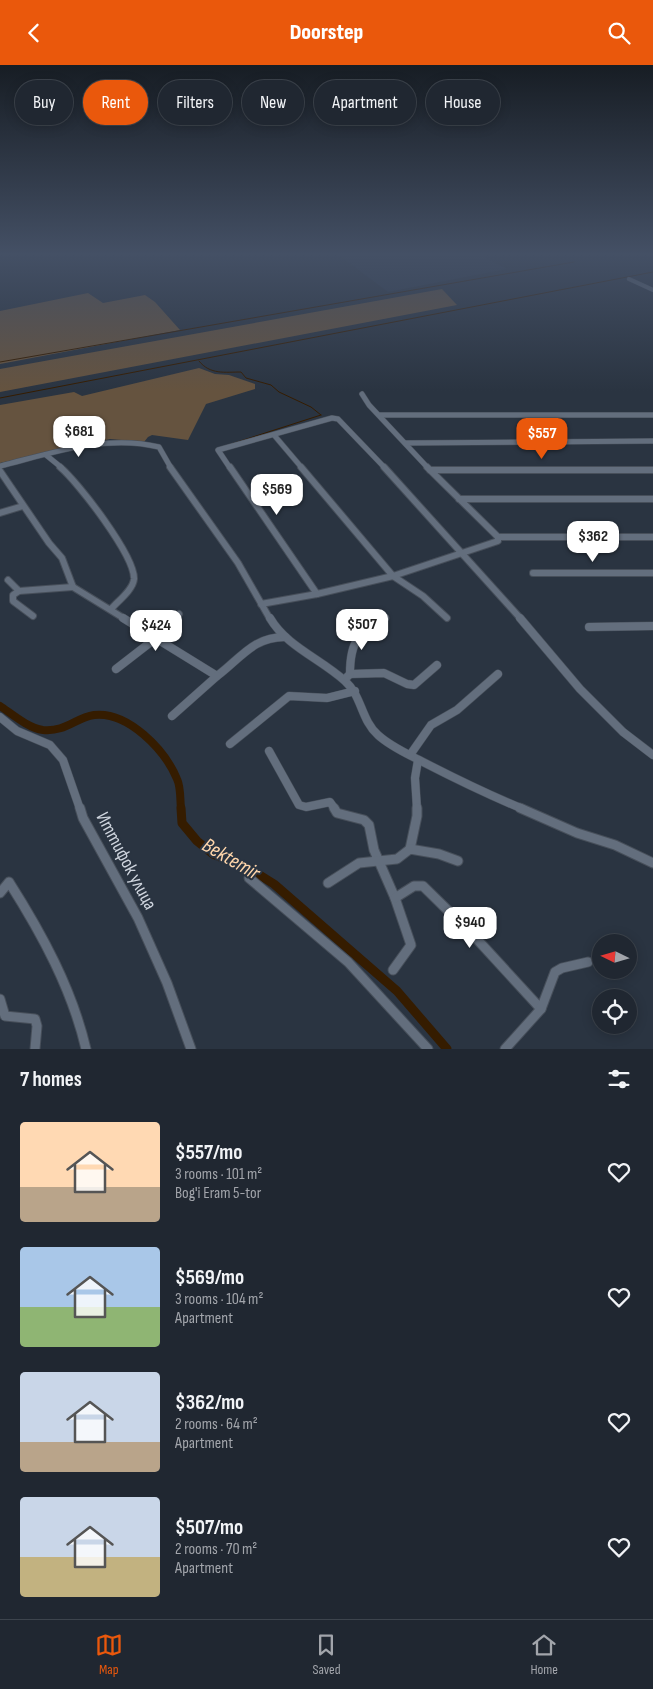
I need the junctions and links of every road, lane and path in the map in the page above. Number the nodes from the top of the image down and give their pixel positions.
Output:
1 (362, 393) dead end
2 (380, 415) junction
3 (653, 415) edge
4 (274, 435) junction
5 (653, 441) edge
6 (405, 443) junction
7 (46, 455) junction
8 (0, 466) edge
9 (430, 470) junction
10 (653, 470) edge
11 (0, 471) edge
12 (459, 499) junction
13 (653, 499) edge
14 (23, 506) junction
15 (0, 513) edge
16 (498, 537) junction
17 (653, 537) edge
18 (461, 552) junction
19 (533, 573) dead end
20 (653, 573) edge
21 (393, 576) junction
22 (8, 580) dead end
23 (73, 587) junction
24 (19, 591) junction
25 (317, 594) junction
26 (261, 604) junction
27 (111, 609) junction
28 (180, 614) dead end
29 (33, 615) dead end
30 (386, 618) dead end
31 (447, 618) dead end
32 (653, 626) edge
33 (589, 627) dead end
34 (285, 637) junction
35 (156, 638) junction
36 (437, 665) dead end
37 (116, 669) dead end
38 (498, 674) dead end
39 (217, 676) junction
40 (347, 677) junction
41 (355, 691) junction
42 (172, 716) dead end
43 (0, 717) edge
44 (230, 745) dead end
45 (270, 751) dead end
46 (410, 755) junction
47 (653, 755) edge
48 (418, 760) junction
49 (410, 849) junction
50 (378, 859) junction
51 (458, 861) dead end
52 (653, 863) edge
53 (249, 878) dead end
54 (328, 883) dead end
55 (0, 893) edge
56 (395, 897) junction
57 (588, 962) dead end
58 (393, 970) dead end
59 (0, 999) edge
60 (540, 1009) junction
61 (35, 1049) edge
62 (86, 1049) edge
63 (191, 1049) edge
64 (428, 1049) edge
65 (505, 1049) edge

1 - 2 street
2 - 3 street
2 - 6 street
4 - 18 street
4 - 21 street
4 - 25 street
5 - 6 street
6 - 9 street
7 - 8 street
7 - 26 street
7 - 27 street
9 - 10 street
9 - 12 street
11 - 14 street
12 - 13 street
12 - 16 street
14 - 15 street
14 - 23 street
16 - 17 street
16 - 18 street
18 - 21 street
18 - 47 street
19 - 20 street
21 - 25 street
21 - 31 street
22 - 24 street
23 - 24 street
23 - 27 street
24 - 29 street
25 - 26 street
26 - 34 street
27 - 35 street
28 - 35 street
30 - 40 street
32 - 33 street
34 - 39 street
34 - 40 street
35 - 37 street
35 - 39 street
36 - 40 street
38 - 46 street
39 - 42 street
40 - 41 street
41 - 44 street
41 - 46 street
43 - 63 street, Иттифок улица
45 - 50 street
46 - 48 street
48 - 49 street
48 - 52 street
49 - 50 street
49 - 51 street
50 - 54 street
50 - 56 street
53 - 64 street
55 - 62 street
56 - 58 street
56 - 60 street
57 - 60 street
59 - 61 street
60 - 65 street

